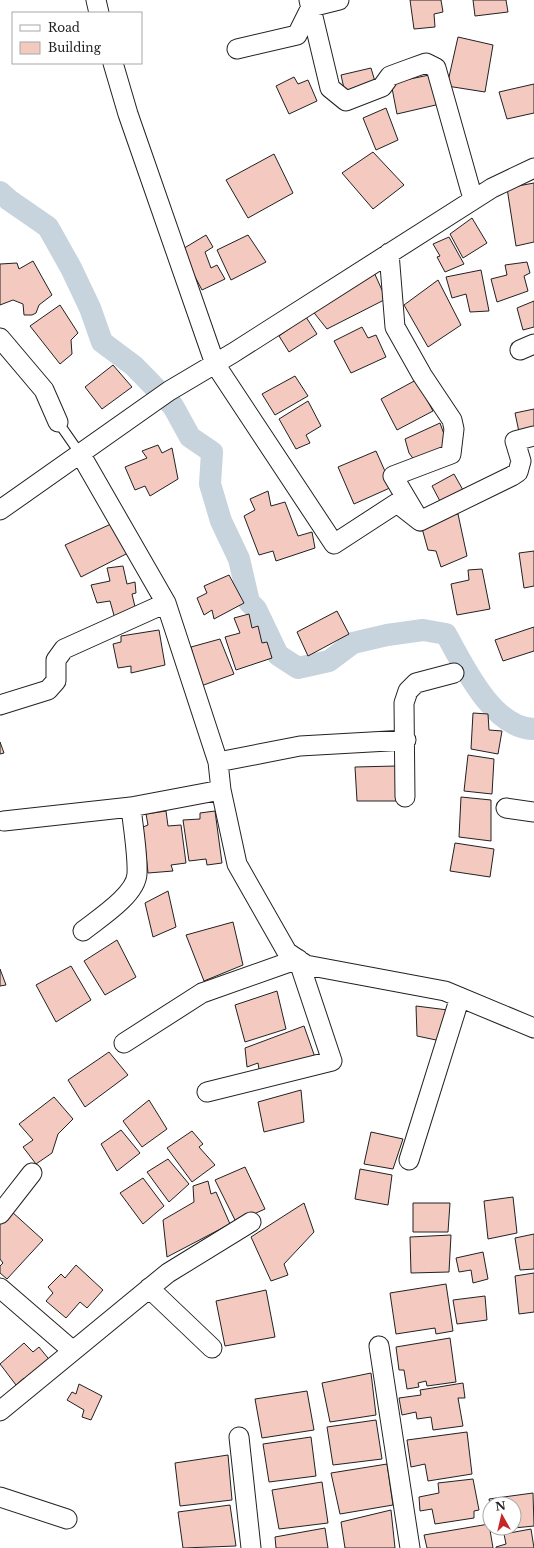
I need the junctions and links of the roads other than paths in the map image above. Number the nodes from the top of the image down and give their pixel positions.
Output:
1 (96, 0) edge
2 (339, 0) edge
3 (310, 4) edge
4 (99, 12) edge
5 (237, 49) dead end
6 (113, 64) edge
7 (534, 168) edge
8 (473, 200) junction
9 (389, 253) junction
10 (0, 338) edge
11 (215, 364) junction
12 (58, 422) joint
13 (534, 436) edge
14 (81, 455) junction
15 (0, 510) edge
16 (420, 520) junction
17 (166, 603) junction
18 (454, 673) dead end
19 (0, 705) edge
20 (406, 740) junction
21 (218, 762) junction
22 (221, 790) junction
23 (405, 797) dead end
24 (131, 807) junction
25 (506, 808) dead end
26 (534, 812) edge
27 (4, 821) dead end
28 (83, 931) dead end
29 (298, 959) junction
30 (460, 997) junction
31 (534, 1028) edge
32 (124, 1043) dead end
33 (207, 1092) dead end
34 (409, 1160) dead end
35 (32, 1172) dead end
36 (0, 1214) edge
37 (251, 1222) dead end
38 (0, 1288) edge
39 (149, 1288) junction
40 (379, 1346) dead end
41 (212, 1348) dead end
42 (73, 1351) junction
43 (0, 1411) edge
44 (239, 1437) dead end
45 (0, 1497) edge
46 (67, 1519) dead end
47 (252, 1548) edge
48 (410, 1548) edge

1 - 4 street
2 - 3 street
3 - 5 street
3 - 8 street
6 - 11 street
7 - 8 street
8 - 9 street
9 - 11 street
9 - 16 street
10 - 12 street
11 - 14 street
11 - 16 street
12 - 14 lane
13 - 16 street
14 - 15 street
14 - 17 street
17 - 19 street
17 - 21 street
18 - 20 street
20 - 21 street
20 - 23 street
21 - 22 street
22 - 24 street
22 - 29 street
24 - 27 street
24 - 28 street
25 - 26 street
29 - 30 street
29 - 32 street
29 - 33 street
30 - 31 street
30 - 34 street
35 - 36 street
37 - 39 street
38 - 42 street
39 - 41 street
39 - 42 street
40 - 48 street
42 - 43 street
44 - 47 street
45 - 46 street

